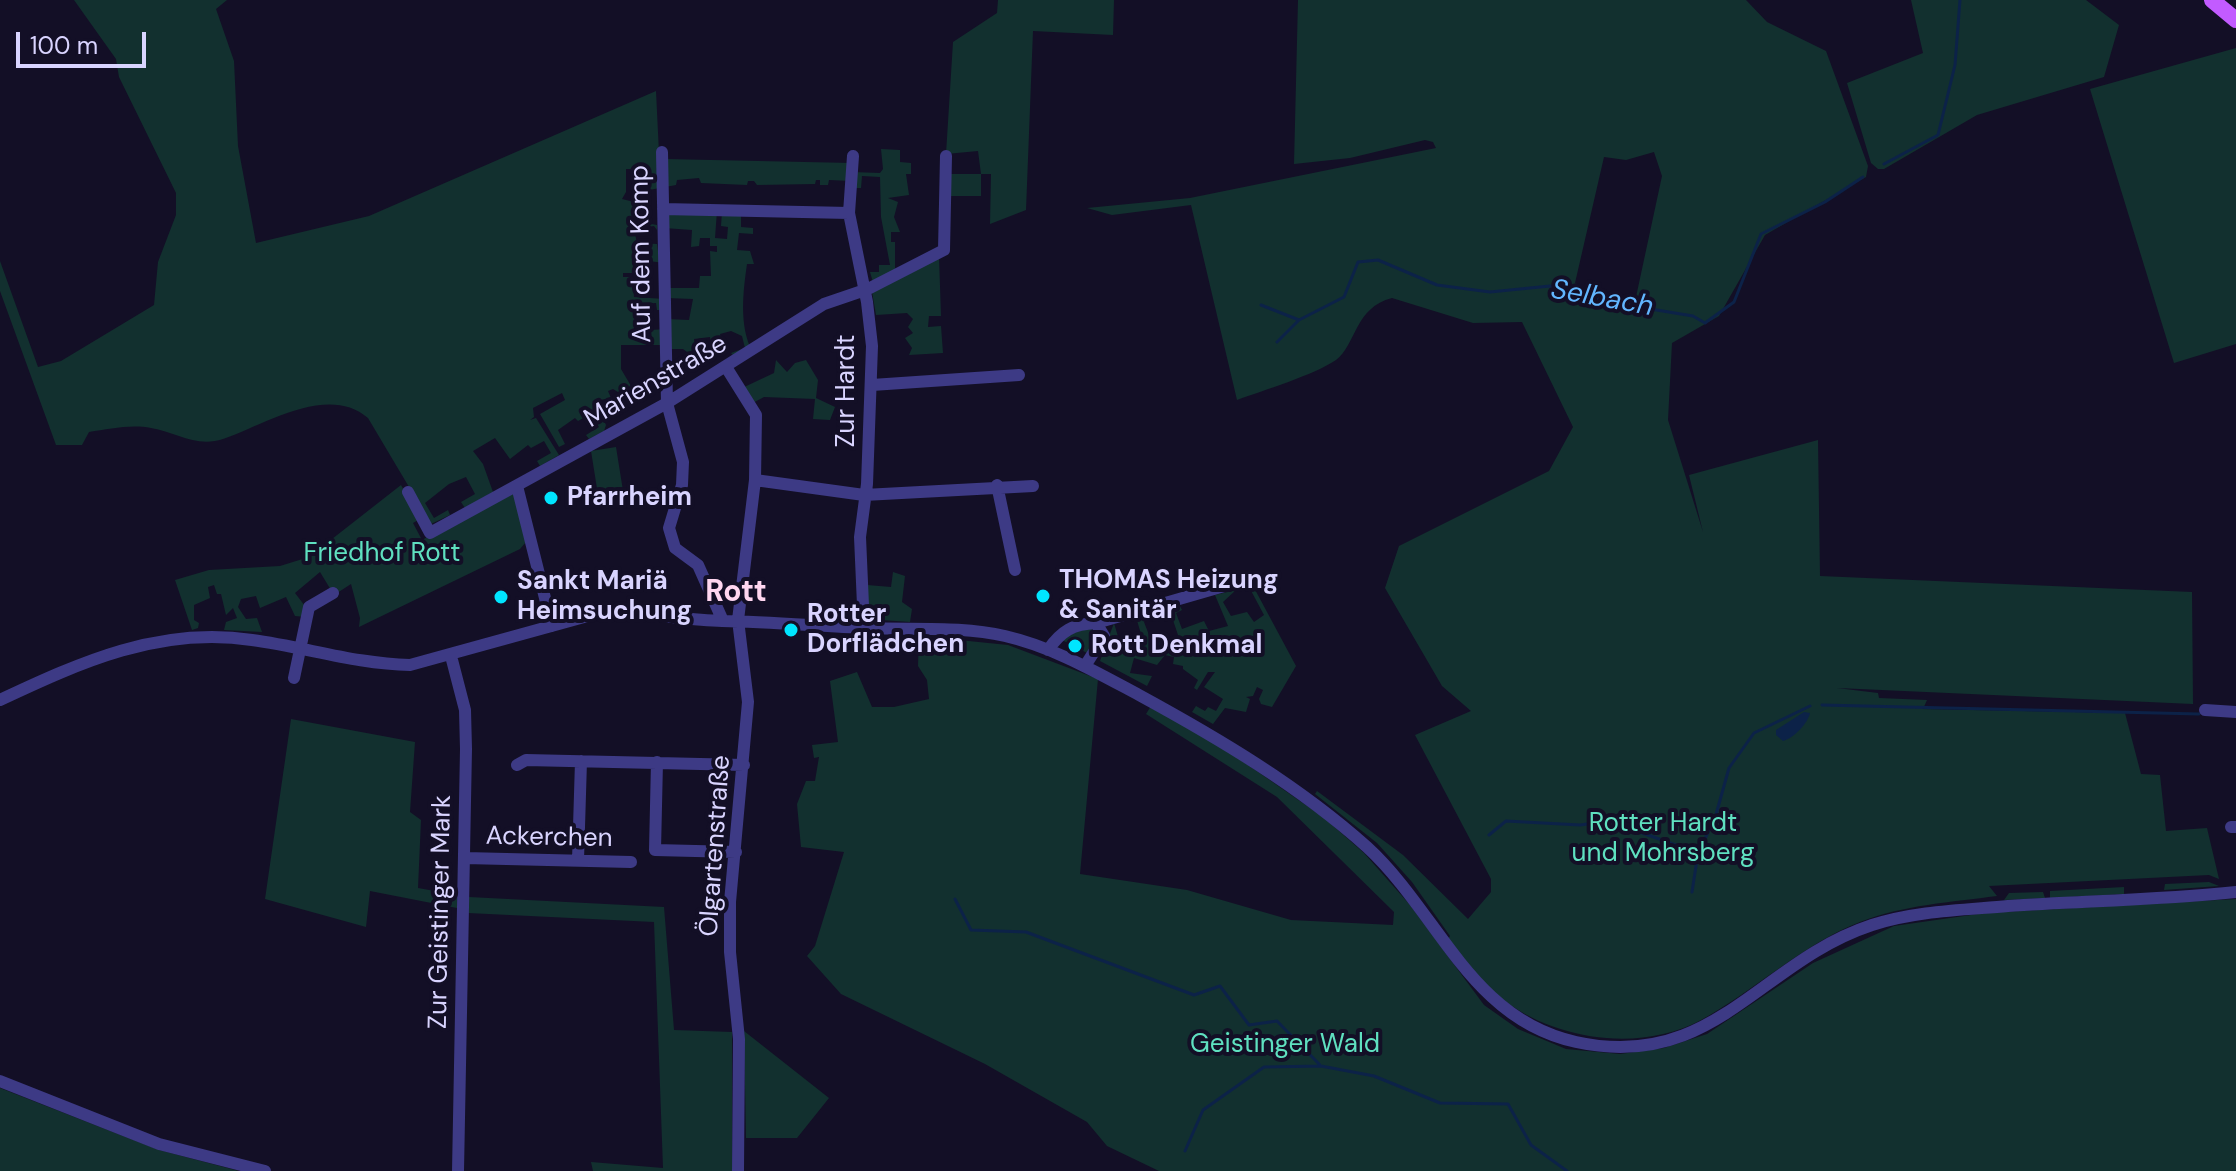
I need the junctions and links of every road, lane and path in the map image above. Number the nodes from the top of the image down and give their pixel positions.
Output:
1 (2212, 0) edge
2 (2236, 20) edge
3 (662, 152) dead end
4 (853, 156) dead end
5 (946, 156) dead end
6 (663, 209) junction
7 (849, 213) junction
8 (863, 290) junction
9 (726, 367) junction
10 (1019, 375) dead end
11 (872, 385) junction
12 (667, 403) junction
13 (755, 480) junction
14 (997, 485) junction
15 (517, 486) junction
16 (1033, 486) dead end
17 (408, 492) dead end
18 (864, 495) junction
19 (1015, 570) dead end
20 (1252, 578) dead end
21 (333, 593) dead end
22 (738, 620) junction
23 (723, 621) junction
24 (1096, 623) junction
25 (552, 626) junction
26 (864, 628) junction
27 (300, 648) junction
28 (1048, 650) junction
29 (451, 656) junction
30 (1085, 666) junction
31 (294, 678) dead end
32 (0, 700) edge
33 (2205, 710) dead end
34 (2236, 712) edge
35 (581, 761) junction
36 (657, 762) junction
37 (517, 765) dead end
38 (744, 765) junction
39 (736, 852) junction
40 (465, 858) junction
41 (578, 860) junction
42 (631, 862) dead end
43 (2236, 892) edge
44 (0, 1081) edge
45 (265, 1171) edge
46 (458, 1171) edge
47 (738, 1171) edge

1 - 2 main road
3 - 6 street, Auf dem Komp
4 - 7 street, Zur Hardt
5 - 8 street, Marienstraße
6 - 7 street
6 - 12 street, Auf dem Komp
7 - 8 street, Zur Hardt
8 - 9 street, Marienstraße
8 - 11 street, Zur Hardt
9 - 12 street, Marienstraße
9 - 13 street, Ölgartenstraße
10 - 11 street
11 - 18 street, Zur Hardt
12 - 15 street, Marienstraße
12 - 23 street, Auf dem Komp
13 - 18 street
13 - 22 street, Ölgartenstraße
14 - 16 street
14 - 18 street
14 - 19 street
15 - 17 street, Marienstraße
15 - 25 street
18 - 26 street, Zur Hardt
20 - 24 street
21 - 27 street
22 - 23 street
22 - 26 street
22 - 38 street, Ölgartenstraße
23 - 25 street
24 - 28 street
24 - 30 street
25 - 29 street
26 - 28 street
27 - 29 street
27 - 31 street
27 - 32 street
28 - 30 street
29 - 40 street, Zur Geistinger Mark
30 - 43 street
33 - 34 street
35 - 36 street
35 - 37 street
35 - 41 street
36 - 38 street
36 - 39 street
38 - 39 street, Ölgartenstraße
39 - 47 street, Ölgartenstraße
40 - 41 street, Ackerchen
40 - 46 street, Zur Geistinger Mark
41 - 42 street, Ackerchen
44 - 45 street

